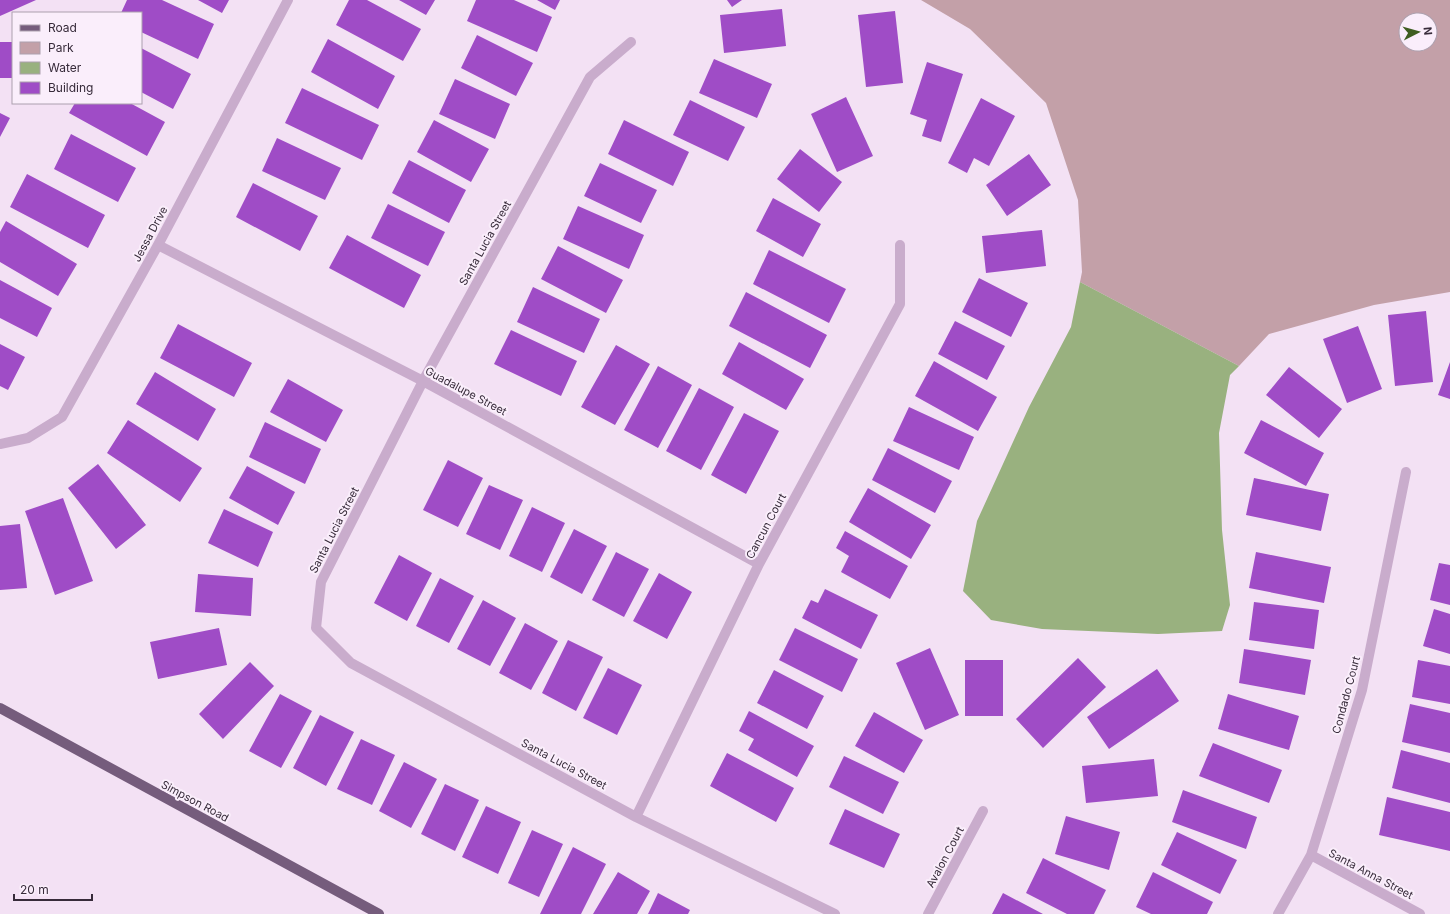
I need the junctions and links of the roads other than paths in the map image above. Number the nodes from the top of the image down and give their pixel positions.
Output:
1 (288, 0) edge
2 (631, 42) dead end
3 (158, 245) junction
4 (900, 245) dead end
5 (423, 381) junction
6 (0, 444) edge
7 (1406, 472) dead end
8 (759, 564) junction
9 (0, 708) edge
10 (983, 811) dead end
11 (636, 817) junction
12 (1311, 855) junction
13 (379, 914) edge
14 (835, 914) edge
15 (928, 914) edge
16 (1278, 914) edge
17 (1420, 914) edge

1 - 3 street, Jessa Drive
2 - 5 street, Santa Lucia Street
3 - 5 street, Guadalupe Street
3 - 6 street, Jessa Drive
4 - 8 street, Cancun Court
5 - 8 street, Guadalupe Street
5 - 11 street, Santa Lucia Street
7 - 12 street, Condado Court
8 - 11 street, Cancun Court
9 - 13 main road, Simpson Road
10 - 15 street, Avalon Court
11 - 14 street, Santa Lucia Street
12 - 16 street, Condado Court
12 - 17 street, Santa Anna Street

